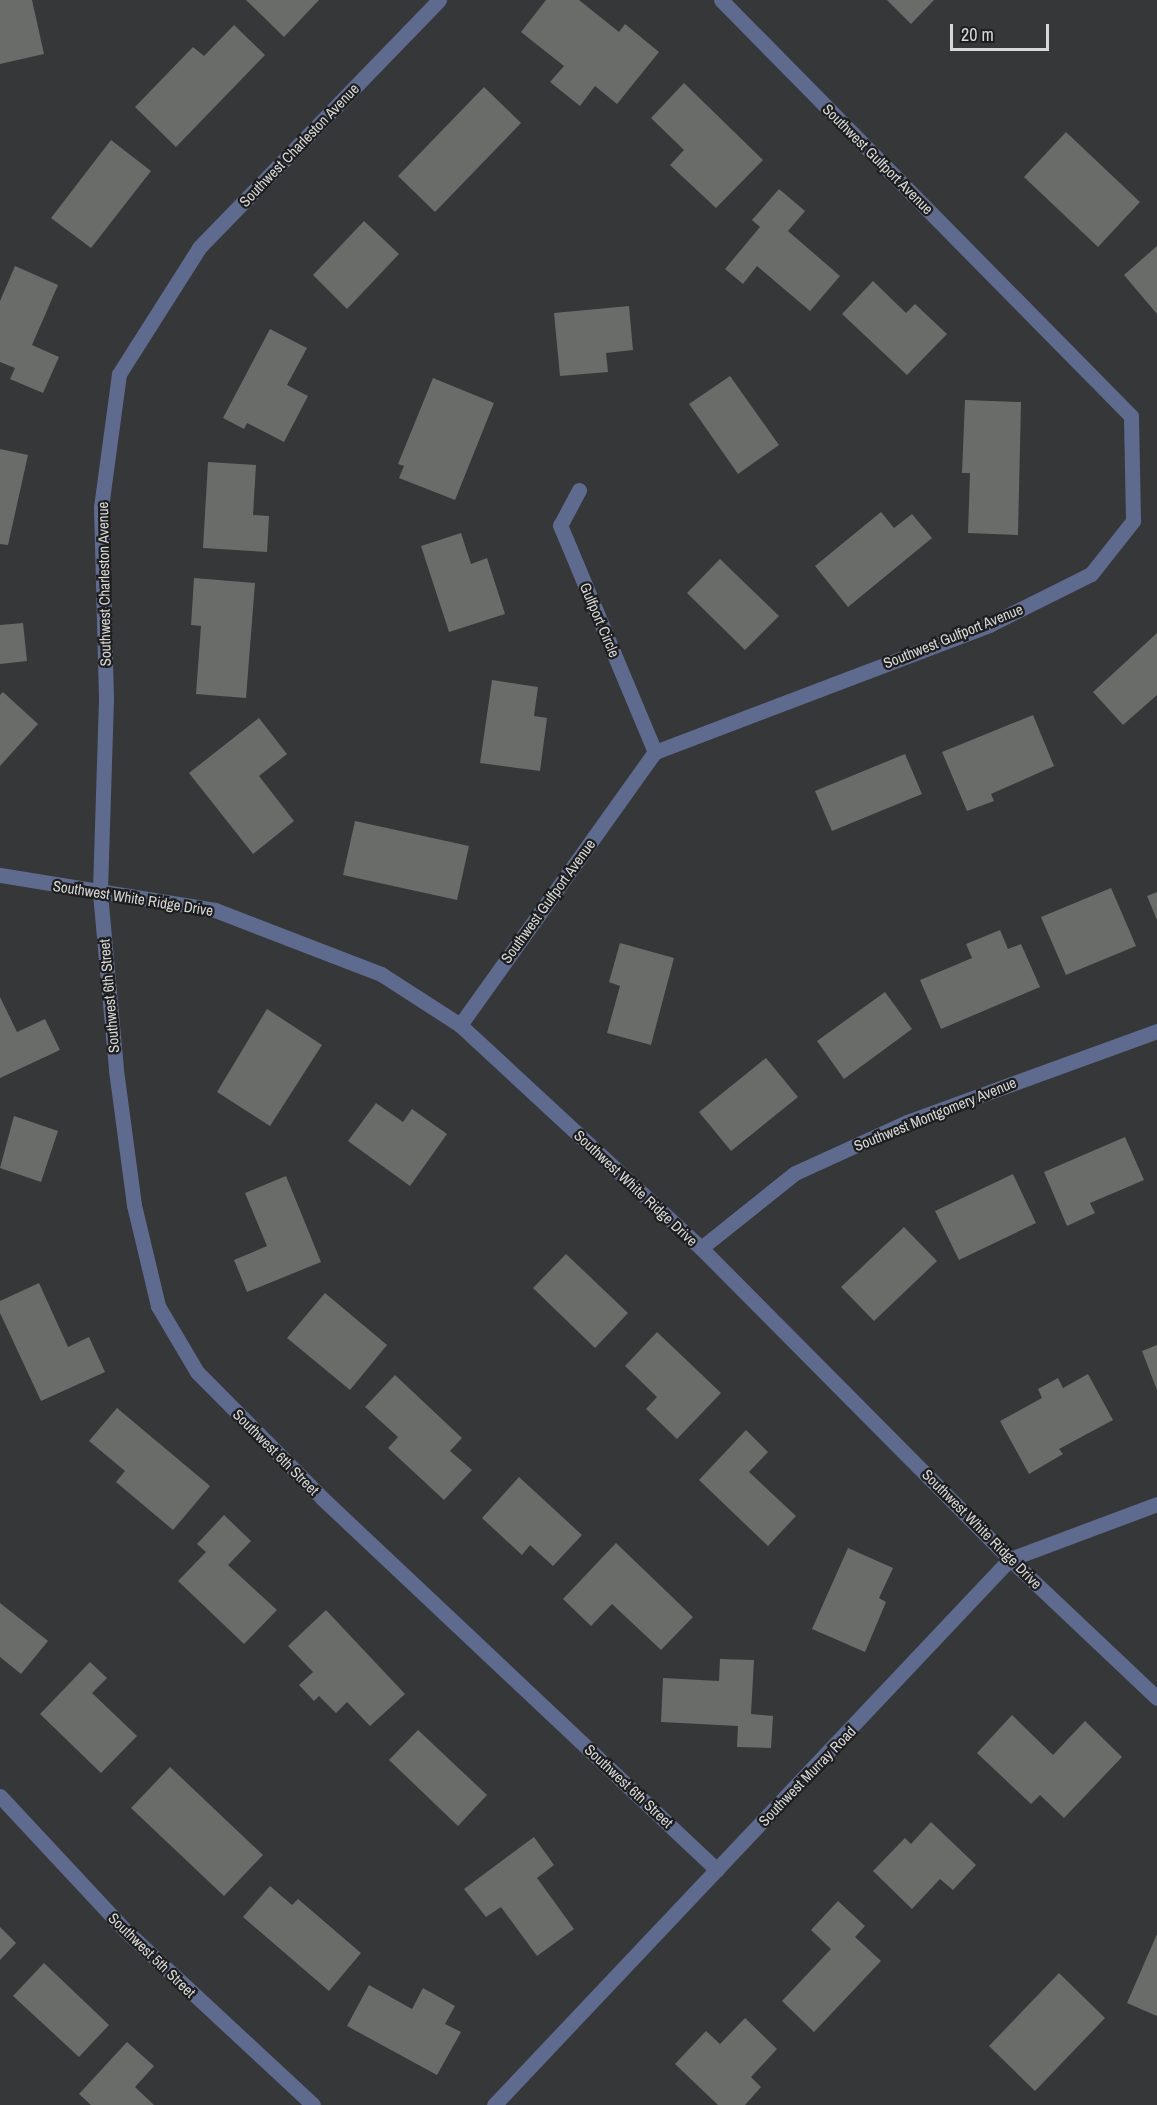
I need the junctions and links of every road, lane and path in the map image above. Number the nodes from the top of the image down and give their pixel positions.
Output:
1 (439, 0) edge
2 (721, 0) edge
3 (579, 489) dead end
4 (655, 752) junction
5 (0, 875) edge
6 (100, 892) junction
7 (460, 1025) junction
8 (1157, 1031) edge
9 (701, 1248) junction
10 (1157, 1504) edge
11 (1010, 1559) junction
12 (1157, 1698) edge
13 (0, 1796) edge
14 (717, 1869) junction
15 (313, 2105) edge
16 (494, 2105) edge

1 - 6 street, Southwest Charleston Avenue
2 - 4 street, Southwest Gulfport Avenue
3 - 4 street, Gulfport Circle
4 - 7 street, Southwest Gulfport Avenue
5 - 6 street, Southwest White Ridge Drive
6 - 7 street, Southwest White Ridge Drive
6 - 14 street, Southwest 6th Street
7 - 9 street, Southwest White Ridge Drive
8 - 9 street, Southwest Montgomery Avenue
9 - 11 street, Southwest White Ridge Drive
10 - 11 street, Southwest Murray Road
11 - 12 street, Southwest White Ridge Drive
11 - 14 street, Southwest Murray Road
13 - 15 street, Southwest 5th Street
14 - 16 street, Southwest Murray Road

